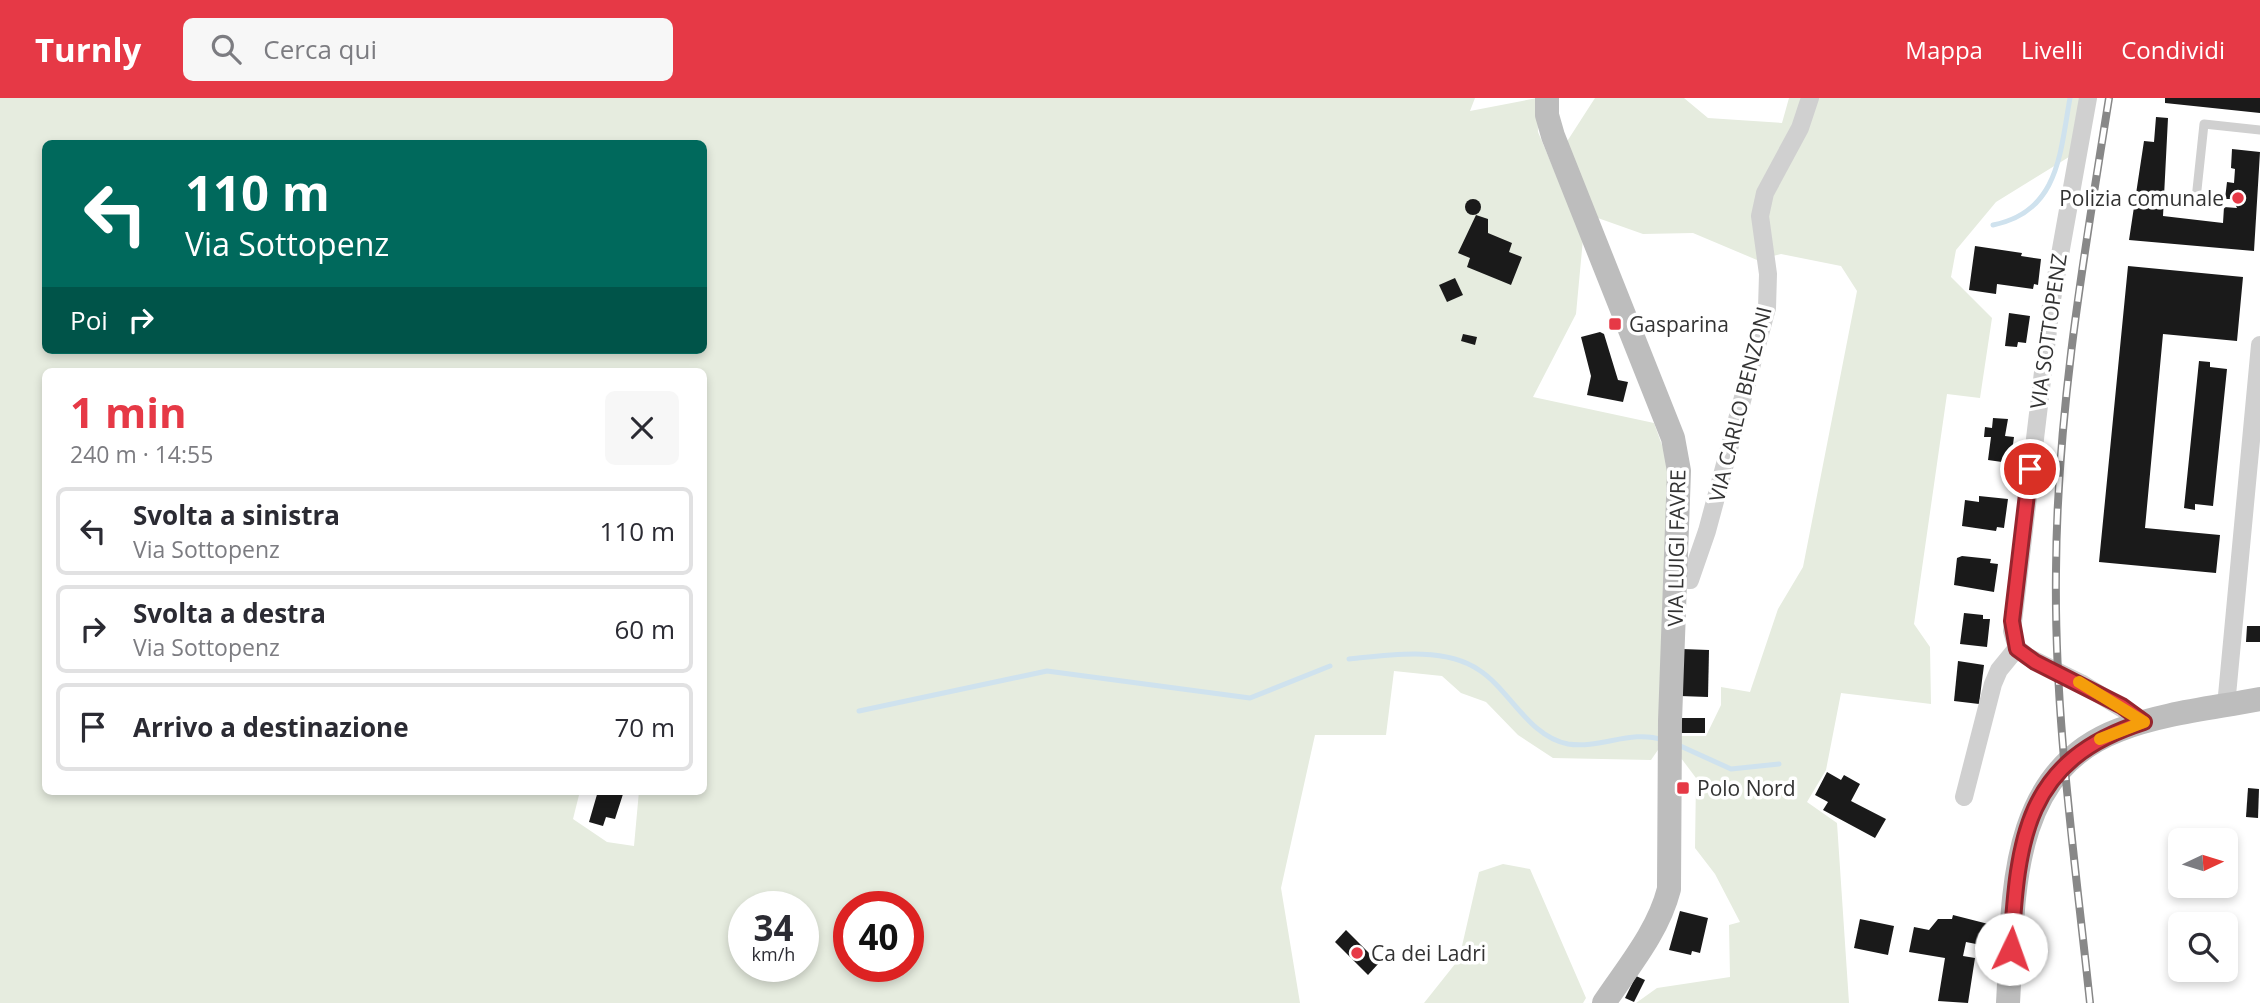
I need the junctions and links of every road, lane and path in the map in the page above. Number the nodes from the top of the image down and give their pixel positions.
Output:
1 (1548, 98) edge
2 (1810, 98) edge
3 (2088, 98) edge
4 (2260, 130) edge
5 (2196, 199) dead end
6 (2260, 345) edge
7 (1677, 579) junction
8 (2017, 649) junction
9 (2097, 692) junction
10 (2260, 699) edge
11 (2226, 706) junction
12 (2144, 722) junction
13 (2118, 730) junction
14 (1964, 797) dead end
15 (1604, 1003) edge
16 (2008, 1003) edge

1 - 7 street, VIA LUIGI FAVRE
2 - 7 street, VIA CARLO BENZONI
3 - 8 street, VIA SOTTOPENZ
4 - 5 lane
6 - 11 street
7 - 15 street, VIA LUIGI FAVRE
8 - 9 street
8 - 14 street
9 - 12 street
9 - 13 street
10 - 11 street
11 - 12 street
12 - 13 street
13 - 16 street

